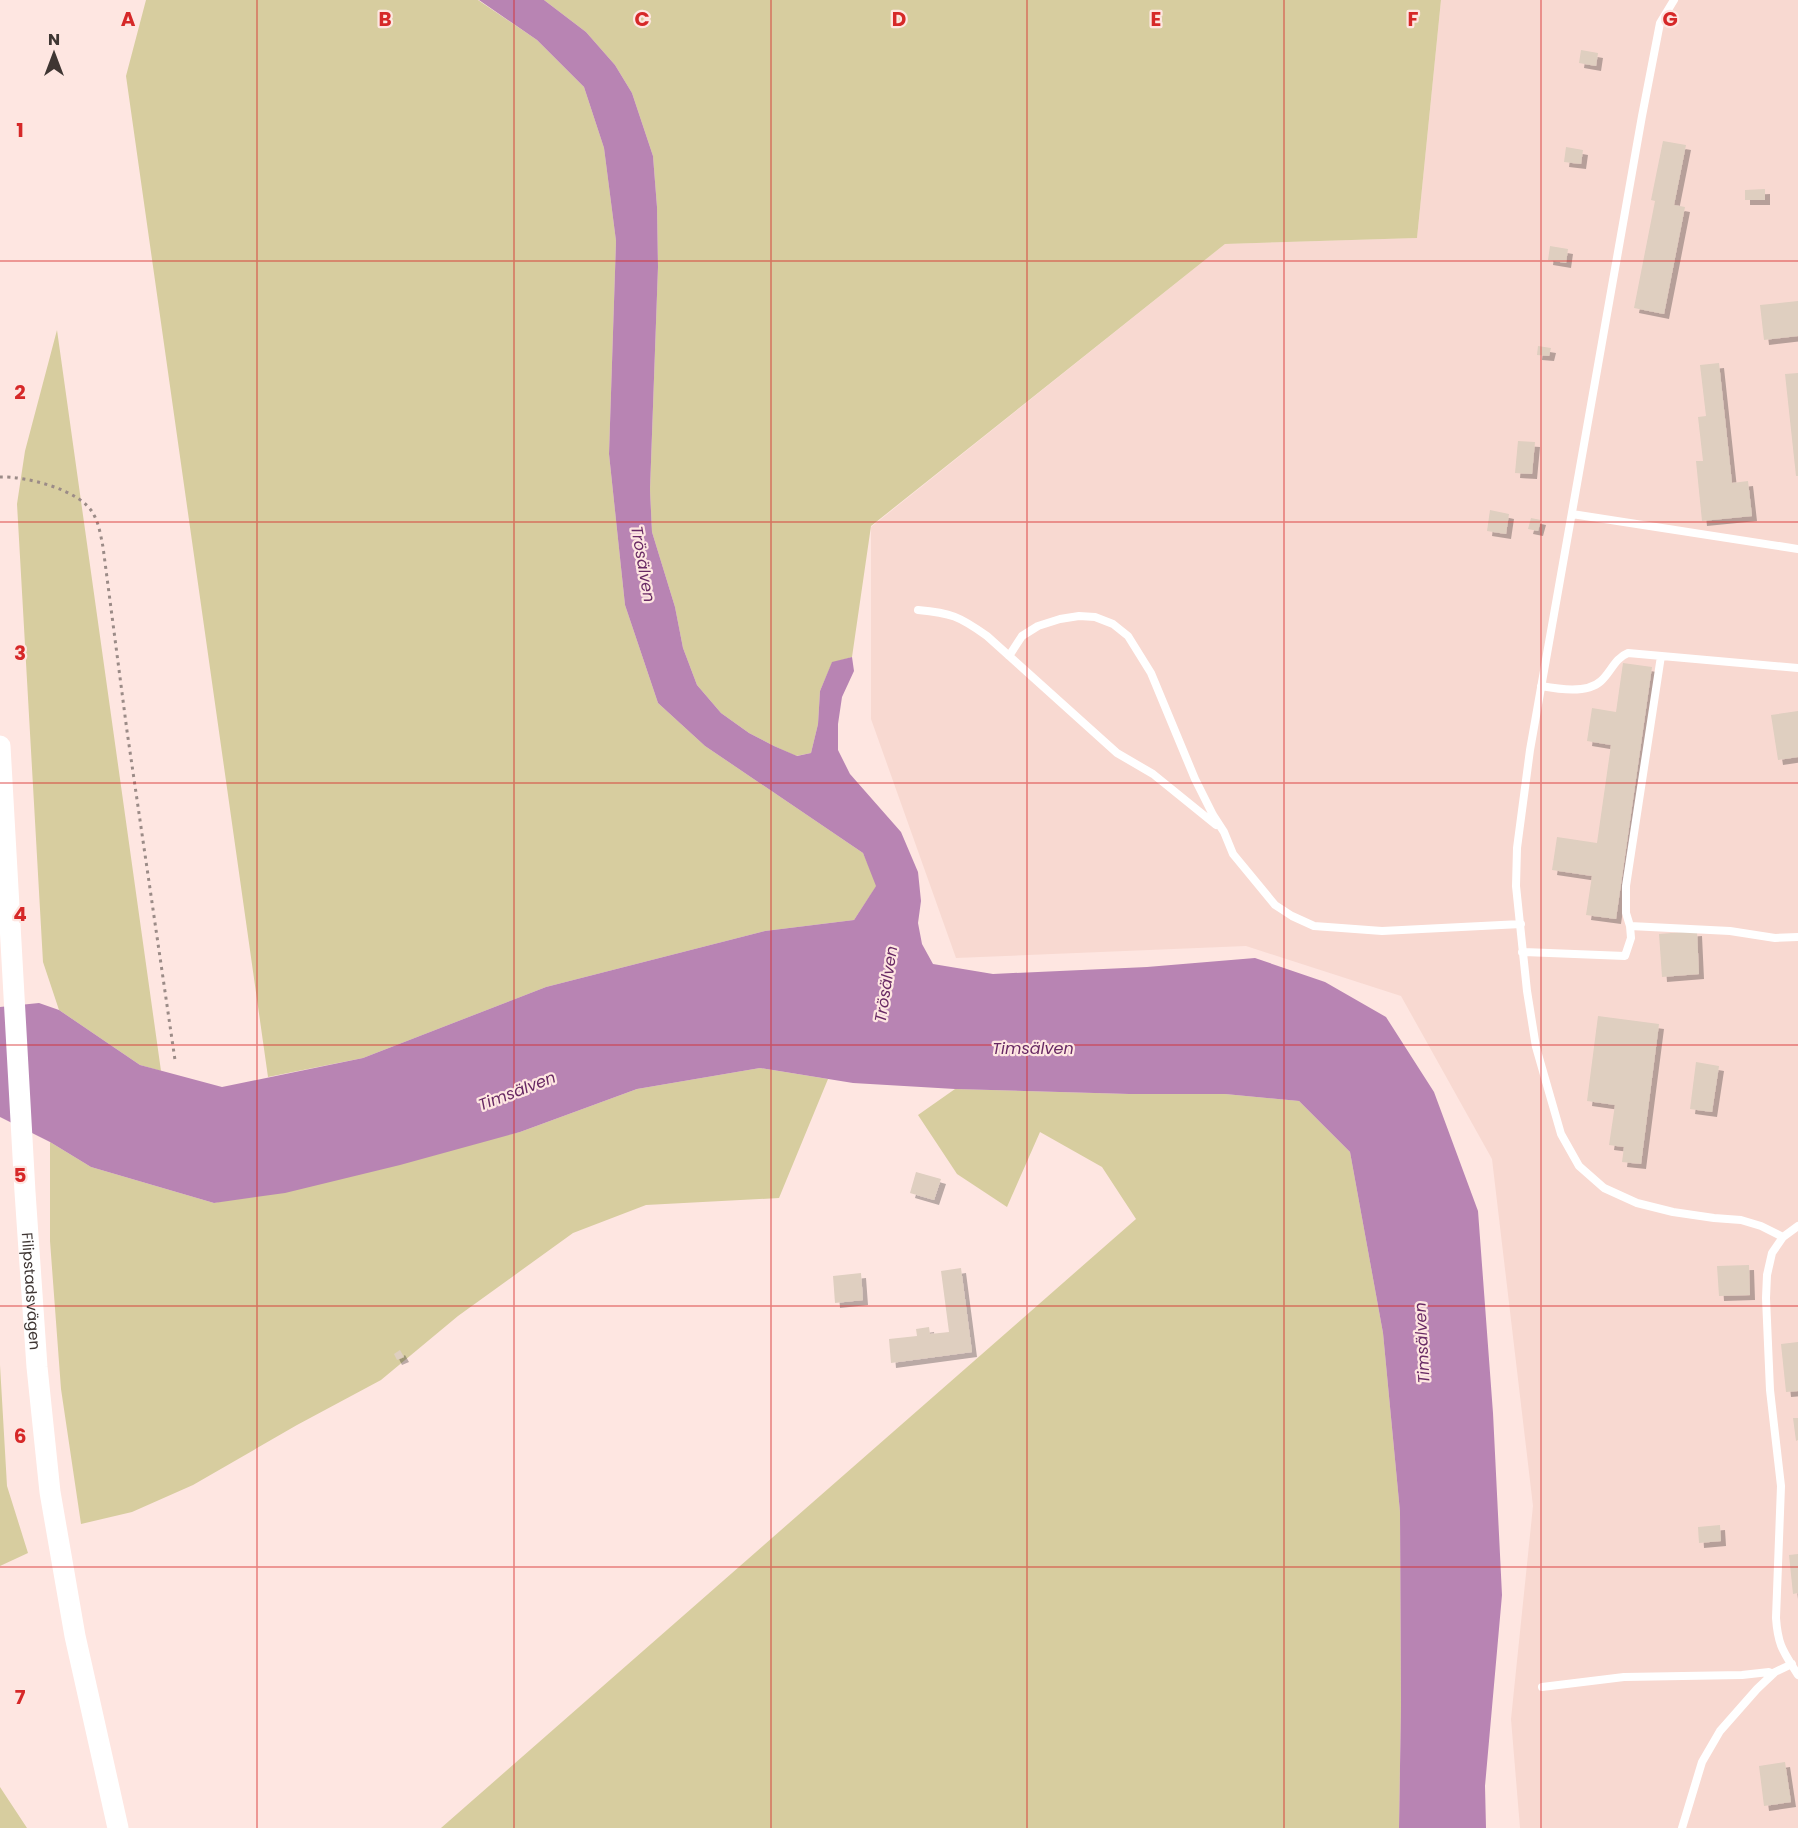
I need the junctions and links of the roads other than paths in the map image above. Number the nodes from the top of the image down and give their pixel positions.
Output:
1 (1674, 0) edge
2 (1572, 514) junction
3 (1798, 549) edge
4 (918, 610) dead end
5 (1009, 656) junction
6 (1661, 656) junction
7 (1798, 668) edge
8 (1541, 686) junction
9 (0, 746) edge
10 (1224, 832) junction
11 (1521, 924) junction
12 (1630, 926) junction
13 (1798, 937) edge
14 (1522, 952) junction
15 (1798, 1226) edge
16 (1783, 1237) junction
17 (1792, 1665) junction
18 (1773, 1674) junction
19 (1798, 1675) edge
20 (1542, 1687) dead end
21 (118, 1828) edge
22 (1682, 1828) edge

1 - 2 lane
2 - 3 lane
2 - 8 lane
4 - 5 lane
5 - 10 lane
5 - 10 lane
6 - 7 lane
6 - 8 lane
6 - 12 lane
8 - 11 lane
9 - 21 main road, Filipstadsvägen
10 - 11 lane
11 - 14 lane
12 - 13 lane
12 - 14 lane
14 - 16 lane
15 - 16 lane
16 - 17 lane
17 - 18 lane
17 - 19 lane
18 - 20 lane
18 - 22 lane

